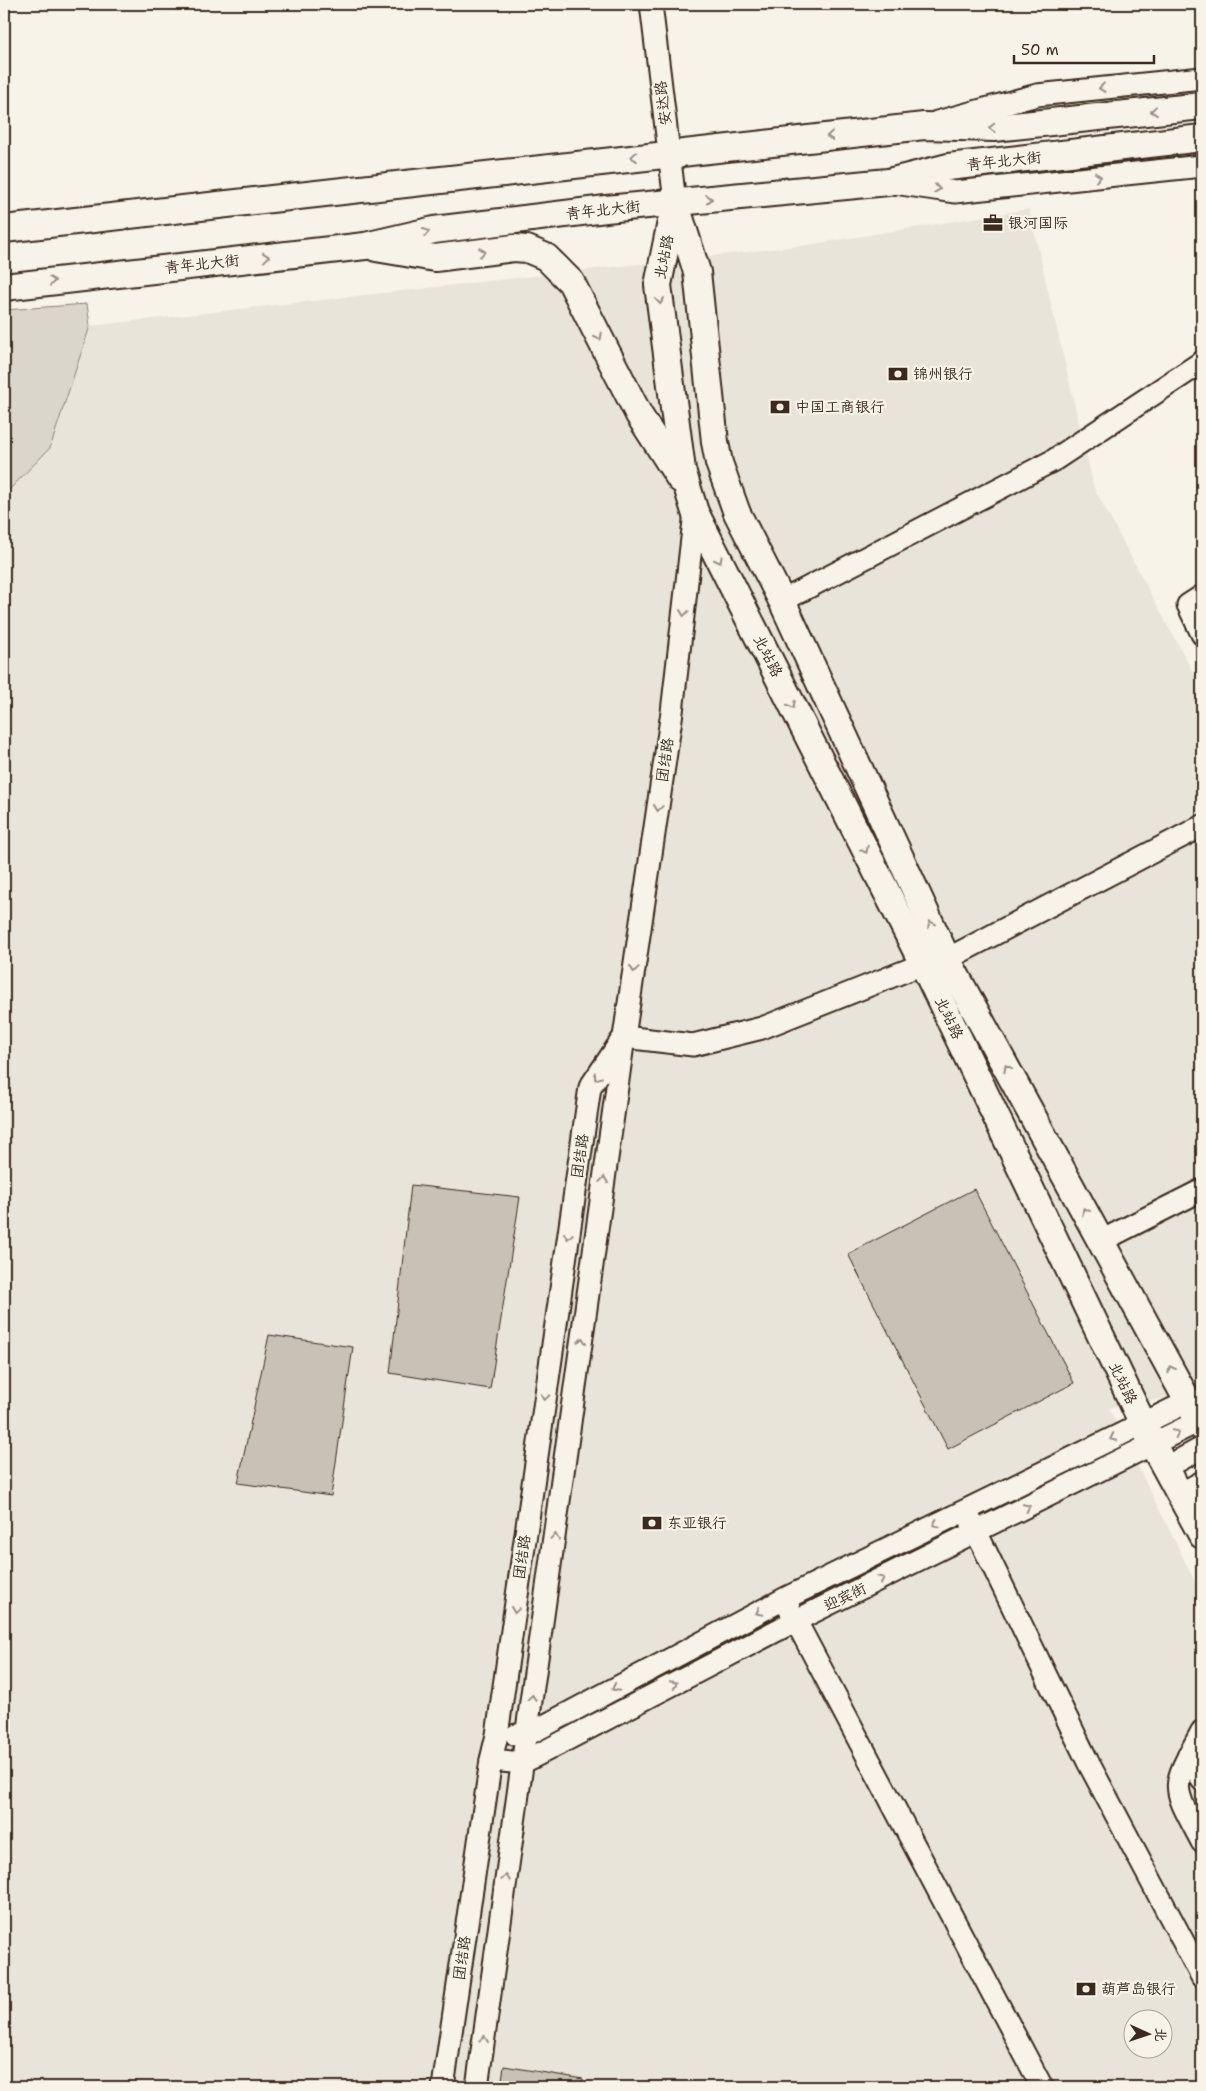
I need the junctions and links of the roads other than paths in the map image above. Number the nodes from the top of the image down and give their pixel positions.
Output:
1 (651, 4) edge
2 (1202, 78) edge
3 (1202, 106) edge
4 (924, 126) junction
5 (1202, 138) edge
6 (668, 153) junction
7 (1202, 166) edge
8 (888, 182) junction
9 (675, 202) junction
10 (4, 229) edge
11 (365, 246) junction
12 (4, 287) edge
13 (1202, 362) edge
14 (692, 502) junction
15 (1202, 596) edge
16 (782, 601) junction
17 (1202, 634) edge
18 (1202, 826) edge
19 (935, 962) junction
20 (624, 1037) junction
21 (1202, 1190) edge
22 (1101, 1241) junction
23 (1197, 1416) edge
24 (1147, 1434) junction
25 (1202, 1448) edge
26 (1166, 1468) junction
27 (1191, 1488) edge
28 (965, 1510) junction
29 (977, 1532) junction
30 (1202, 1535) edge
31 (784, 1599) junction
32 (795, 1621) junction
33 (1202, 1731) edge
34 (497, 1735) junction
35 (527, 1735) junction
36 (1189, 1754) junction
37 (491, 1760) junction
38 (522, 1763) junction
39 (1202, 1780) edge
40 (1202, 1842) edge
41 (1202, 1977) edge
42 (443, 2087) edge
43 (477, 2087) edge
44 (1042, 2087) edge

1 - 6 street, 安达路
2 -> 4 street
3 -> 4 main road
4 -> 6 main road
5 - 8 main road, 青年北大街
6 - 9 street, 安达路
6 -> 10 main road
8 -> 7 street
9 -> 8 main road, 青年北大街
11 -> 9 main road, 青年北大街
9 -> 14 main road, 北站路
9 - 16 main road, 北站路
12 -> 11 main road, 青年北大街
11 -> 14 main road
13 - 16 street
14 -> 19 main road, 北站路
14 -> 20 street, 团结路
15 - 17 street
19 -> 16 main road, 北站路
18 - 19 street
19 - 20 street
22 -> 19 main road, 北站路
19 - 24 main road, 北站路
20 -> 34 street, 团结路
35 -> 20 street, 团结路
21 - 22 street
23 -> 22 main road, 北站路
23 - 24 street, 迎宾街
24 - 26 main road, 北站路
24 -> 28 street, 迎宾街
29 -> 24 street, 迎宾街
25 - 26 street
26 - 27 main road, 北站路
27 - 30 main road, 北站路
28 - 29 street
28 -> 31 street, 迎宾街
32 -> 29 street, 迎宾街
29 - 41 street
31 - 32 street
31 -> 35 street, 迎宾街
38 -> 32 street, 迎宾街
32 - 44 street
33 - 36 street
34 - 35 street, 迎宾街
34 - 37 street, 团结路
35 - 38 street, 团结路
36 - 39 street
36 - 40 street
37 - 38 street
37 - 42 street, 团结路
43 -> 38 street, 团结路

